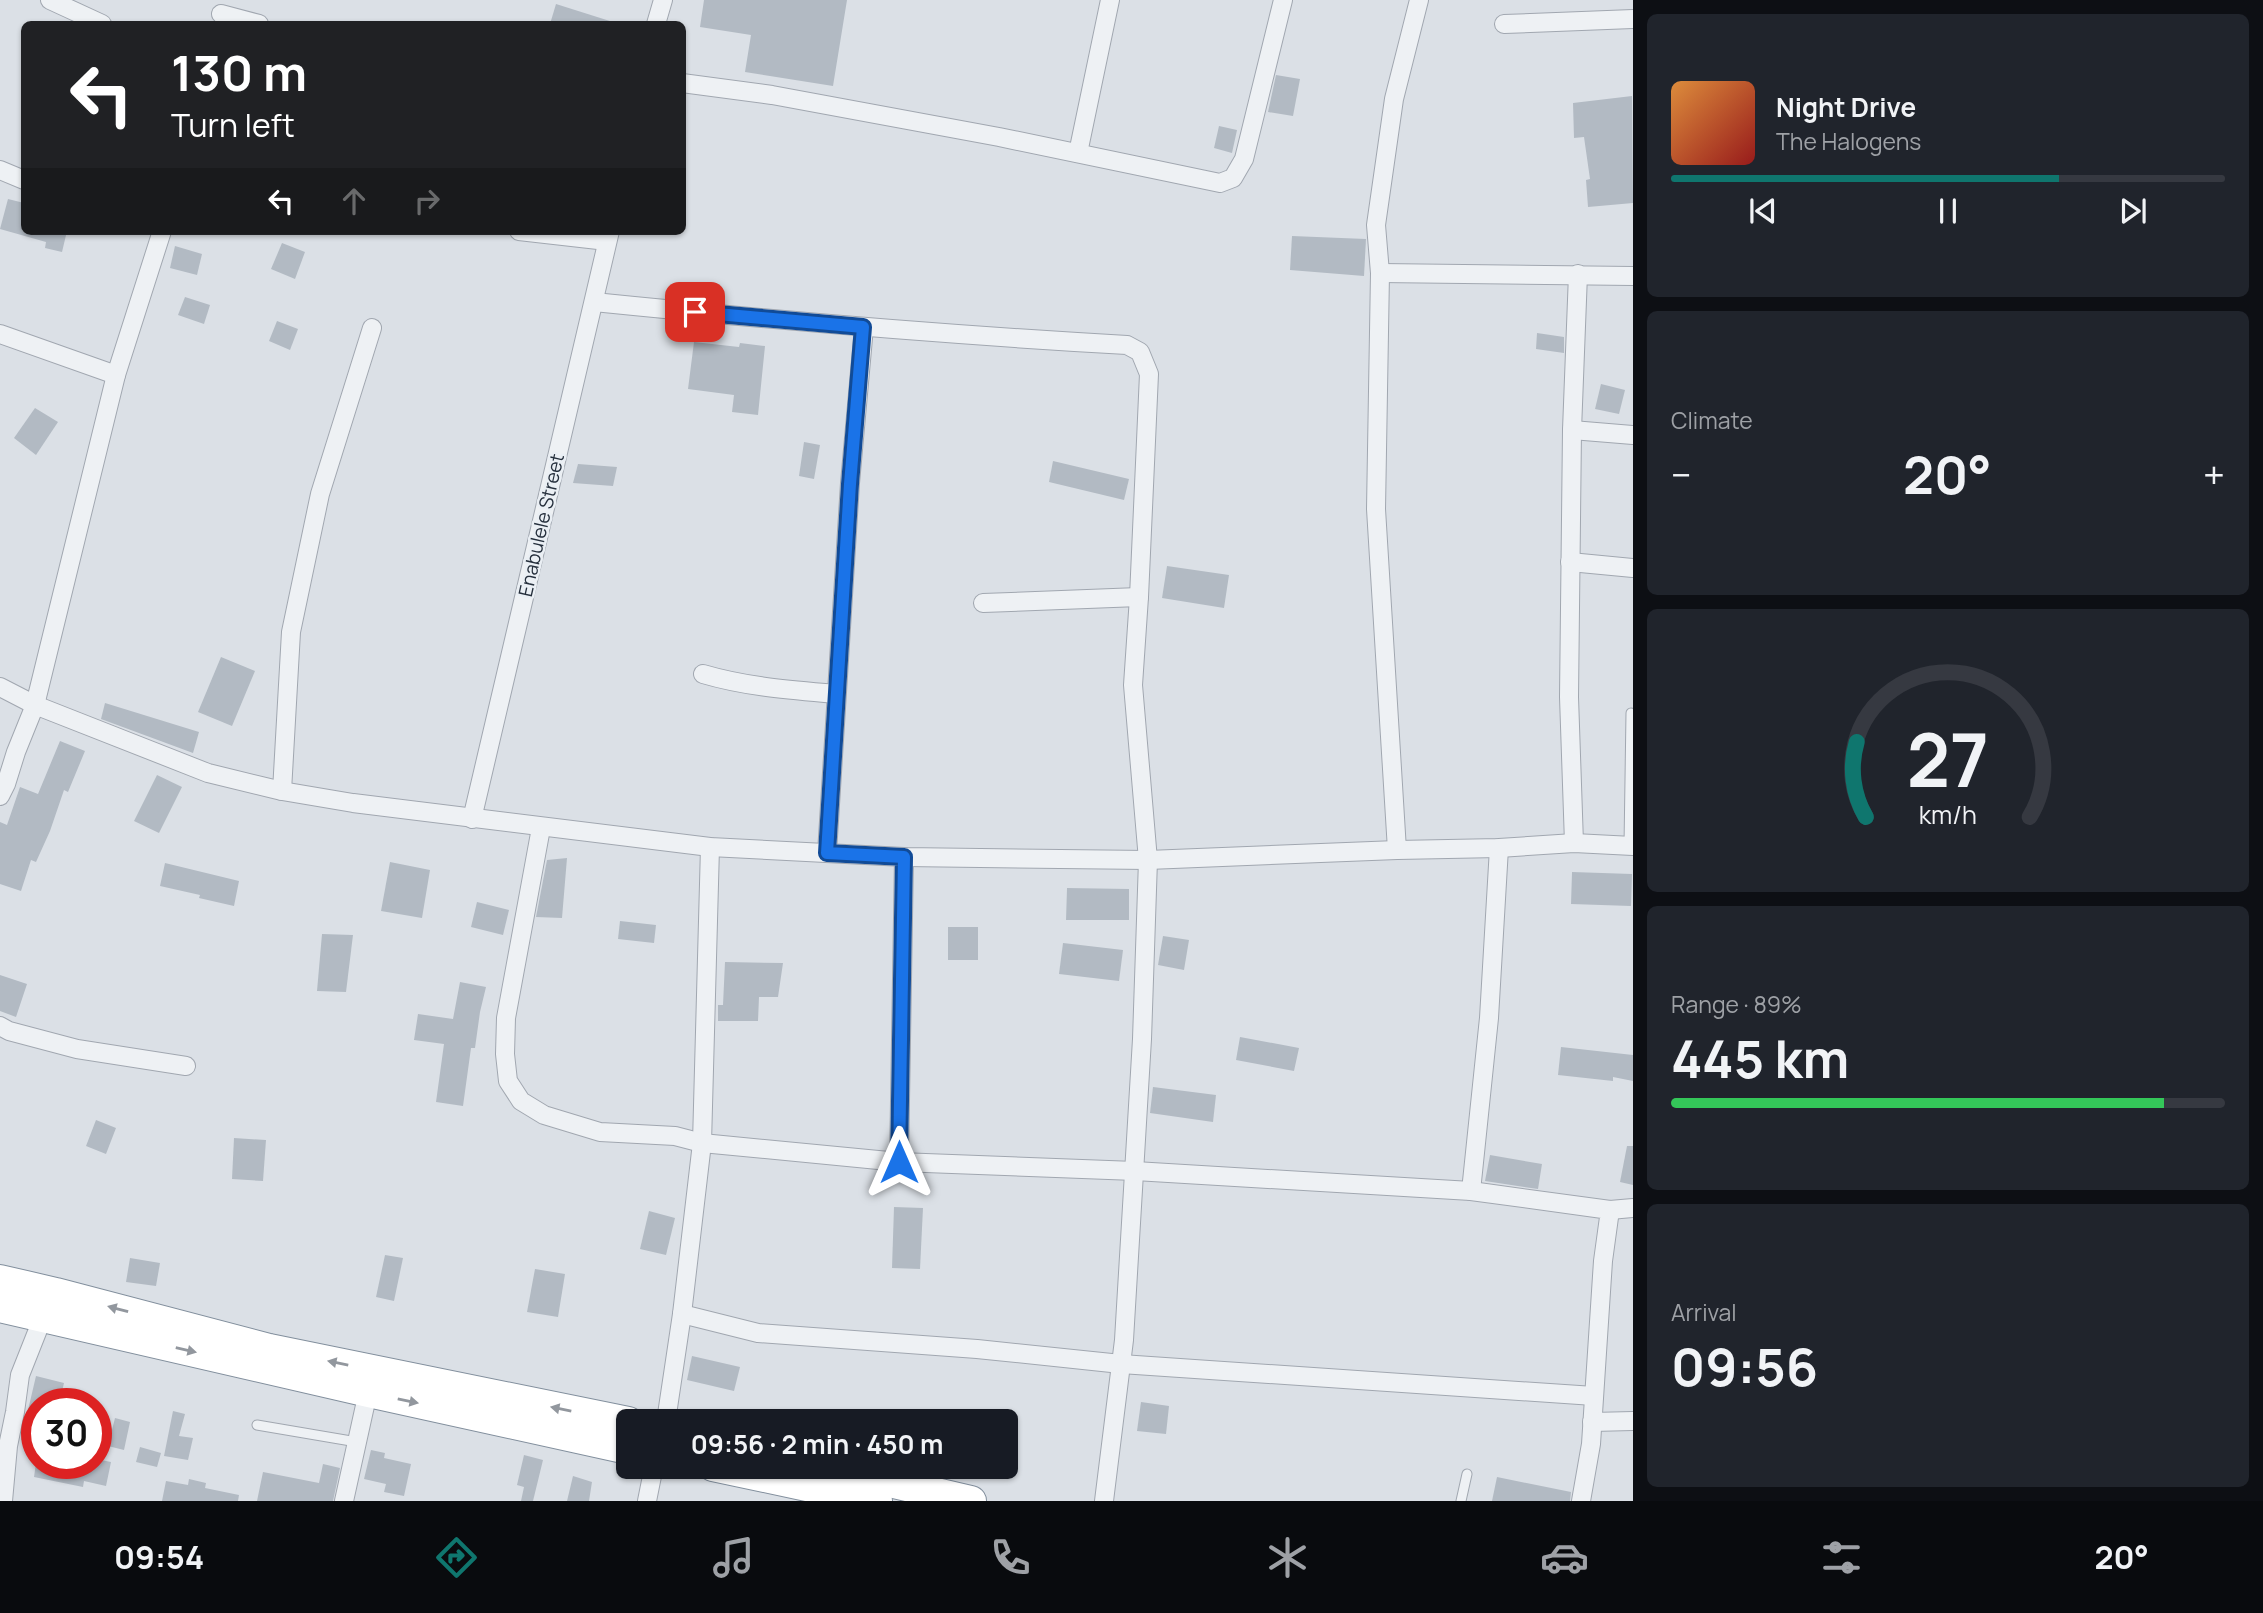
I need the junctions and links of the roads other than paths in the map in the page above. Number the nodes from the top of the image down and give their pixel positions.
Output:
1 (50, 0) edge
2 (663, 0) edge
3 (1110, 0) edge
4 (1283, 0) edge
5 (1419, 0) edge
6 (222, 13) edge
7 (1633, 19) edge
8 (96, 21) edge
9 (249, 21) edge
10 (657, 21) edge
11 (1504, 24) dead end
12 (686, 83) edge
13 (1078, 153) junction
14 (0, 170) edge
15 (21, 179) edge
16 (155, 235) edge
17 (590, 235) edge
18 (608, 236) edge
19 (1380, 273) junction
20 (1578, 274) junction
21 (1633, 276) edge
22 (594, 302) junction
23 (863, 327) junction
24 (372, 328) dead end
25 (0, 334) edge
26 (116, 375) junction
27 (1572, 430) junction
28 (1633, 435) edge
29 (1570, 562) junction
30 (1633, 568) edge
31 (1139, 597) junction
32 (983, 603) dead end
33 (703, 674) dead end
34 (0, 687) edge
35 (836, 694) junction
36 (35, 705) junction
37 (1631, 713) dead end
38 (282, 791) junction
39 (0, 796) edge
40 (472, 819) junction
41 (541, 828) junction
42 (1574, 843) junction
43 (1631, 846) edge
44 (710, 847) junction
45 (1499, 848) junction
46 (1397, 850) junction
47 (827, 853) junction
48 (904, 857) junction
49 (1147, 860) junction
50 (0, 1026) edge
51 (186, 1066) dead end
52 (702, 1143) junction
53 (899, 1162) junction
54 (1135, 1171) junction
55 (1471, 1191) junction
56 (1633, 1208) edge
57 (1609, 1210) junction
58 (0, 1280) edge
59 (0, 1307) edge
60 (682, 1314) junction
61 (43, 1317) junction
62 (1121, 1364) junction
63 (368, 1392) junction
64 (1594, 1396) junction
65 (668, 1409) edge
66 (616, 1420) edge
67 (1633, 1421) edge
68 (1592, 1422) junction
69 (257, 1425) dead end
70 (357, 1442) junction
71 (616, 1446) edge
72 (1467, 1474) dead end
73 (651, 1479) edge
74 (773, 1479) edge
75 (877, 1479) edge
76 (869, 1500) edge
77 (3, 1501) edge
78 (344, 1501) edge
79 (647, 1501) edge
80 (971, 1501) edge
81 (1104, 1501) edge
82 (1461, 1501) edge
83 (1581, 1501) edge

1 - 8 street
2 - 10 street
3 - 13 street
4 - 13 street
5 - 19 street
6 - 9 street
7 - 11 street
12 - 13 street
14 - 15 street
16 - 26 street
17 - 18 street
18 - 22 street, Enabulele Street
19 - 20 street
19 - 46 street
20 - 21 street
20 - 27 street
22 - 23 street
22 - 40 street, Enabulele Street
23 - 31 street
23 - 35 street
24 - 38 street
25 - 26 street
26 - 36 street
27 - 28 street
27 - 29 street
29 - 30 street
29 - 42 street
31 - 32 street
31 - 49 street
33 - 35 street
34 - 36 street
35 - 47 street
36 - 38 street
36 - 39 street
37 - 43 lane
38 - 40 street
40 - 41 street
41 - 44 street
41 - 52 street
42 - 43 street
42 - 45 street
44 - 47 street
44 - 52 street
45 - 46 street
45 - 55 street
46 - 49 street
47 - 48 street
48 - 49 street
48 - 53 street
49 - 54 street
50 - 51 street
52 - 53 street
52 - 60 street
53 - 54 street
54 - 55 street
54 - 62 street
55 - 57 street
56 - 57 street
57 - 64 street
66 -> 58 highway
59 - 61 highway
60 - 62 street
60 - 65 street
61 -> 63 highway
61 - 77 street
62 - 64 street
62 - 81 street
63 - 70 street
63 -> 71 highway
64 - 68 street
67 - 68 street
68 - 83 street
69 - 70 lane
70 - 78 street
72 - 82 lane
73 - 79 street
74 - 76 highway
75 - 80 highway

